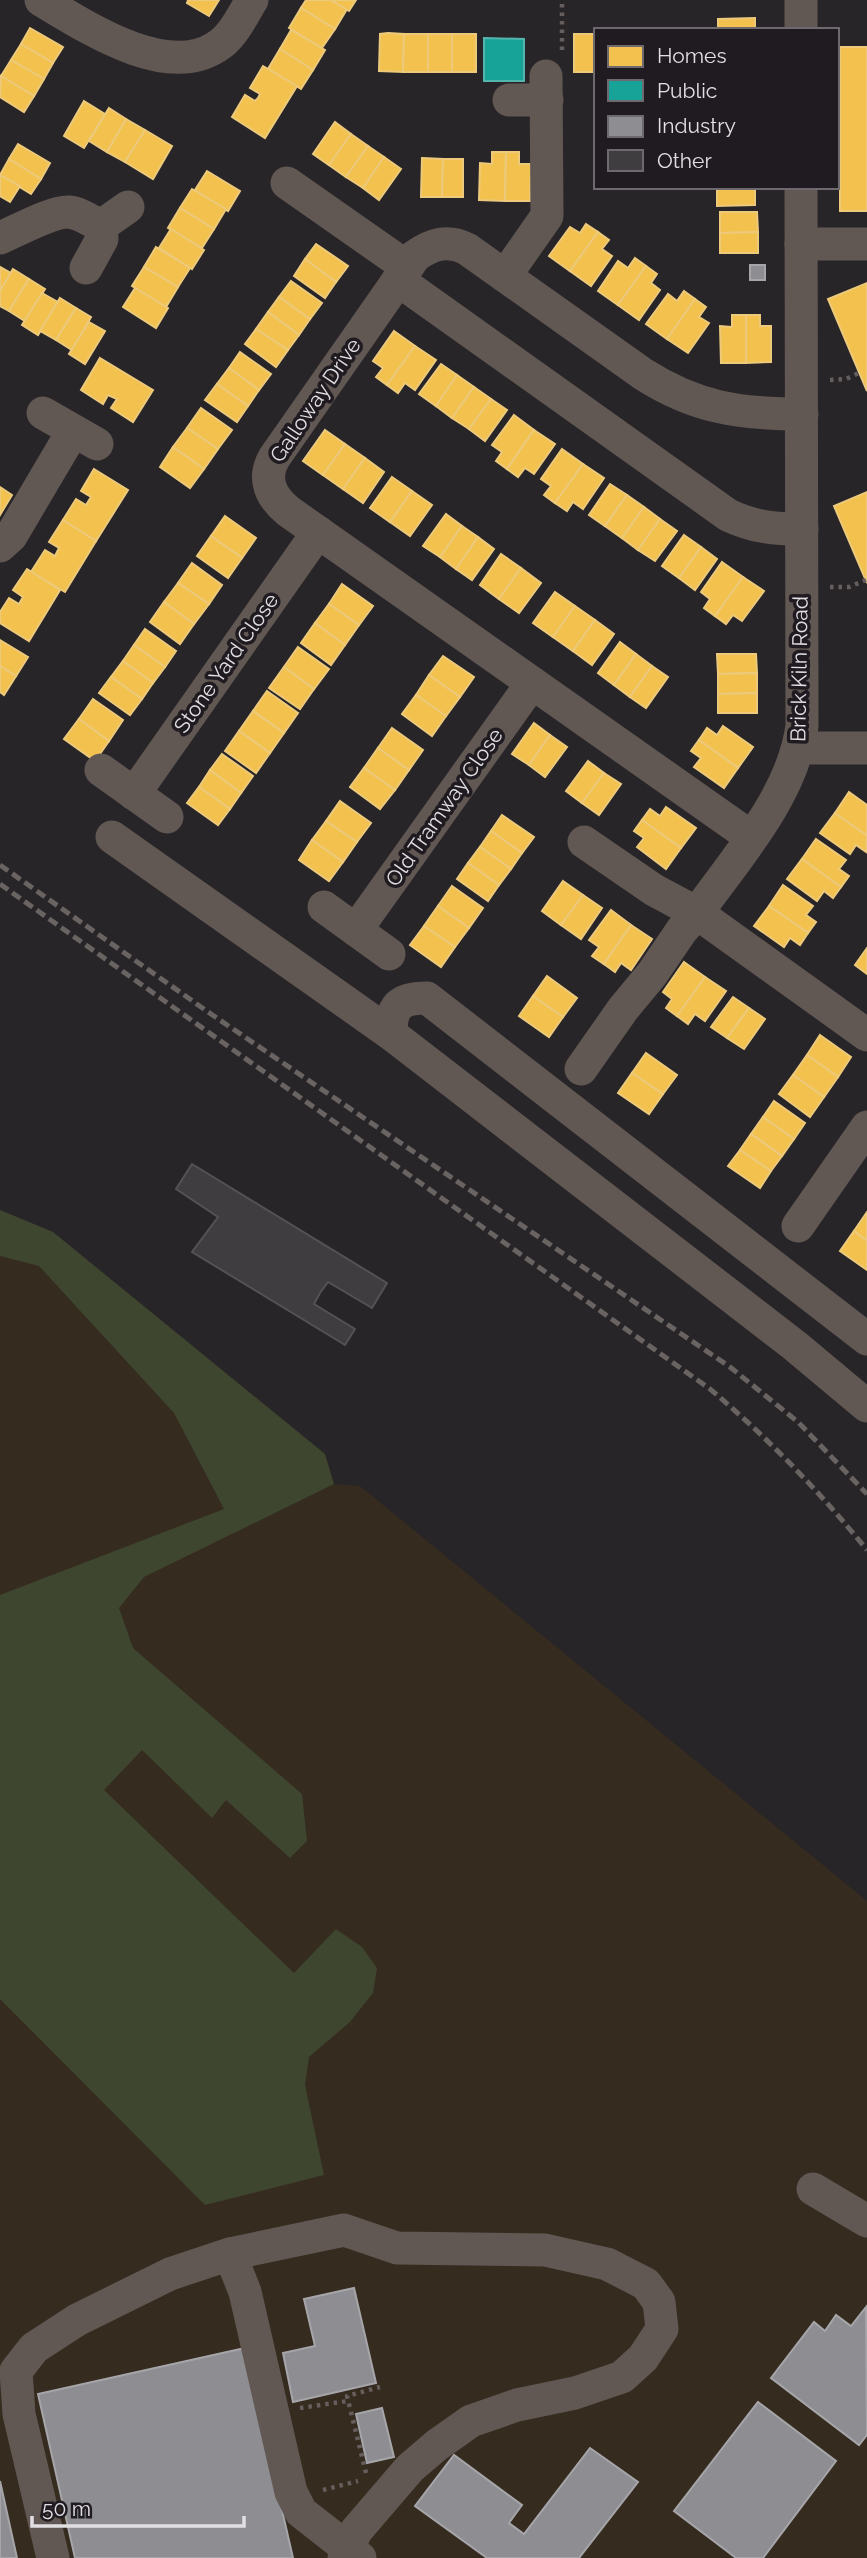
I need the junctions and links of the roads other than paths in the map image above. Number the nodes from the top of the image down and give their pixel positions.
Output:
1 (41, 0) edge
2 (252, 0) edge
3 (801, 0) edge
4 (801, 28) edge
5 (509, 100) dead end
6 (287, 183) dead end
7 (801, 189) edge
8 (128, 207) dead end
9 (101, 226) junction
10 (0, 238) edge
11 (801, 244) junction
12 (867, 244) edge
13 (86, 268) dead end
14 (403, 274) junction
15 (505, 276) junction
16 (43, 413) dead end
17 (802, 414) junction
18 (802, 529) junction
19 (318, 532) junction
20 (0, 546) edge
21 (532, 684) junction
22 (799, 748) junction
23 (867, 748) edge
24 (101, 770) dead end
25 (134, 794) junction
26 (167, 817) dead end
27 (112, 837) dead end
28 (751, 837) junction
29 (584, 842) dead end
30 (324, 907) dead end
31 (697, 913) junction
32 (356, 930) junction
33 (389, 954) dead end
34 (391, 1034) junction
35 (867, 1035) edge
36 (581, 1069) dead end
37 (867, 1128) edge
38 (798, 1226) dead end
39 (867, 1339) edge
40 (867, 1406) edge
41 (813, 2189) dead end
42 (867, 2221) edge
43 (230, 2254) junction
44 (351, 2555) edge
45 (53, 2558) edge

1 - 2 street
3 - 4 street
5 - 15 street
6 - 14 street
7 - 11 street, Brick Kiln Road
8 - 9 street
9 - 10 street
9 - 13 street
11 - 12 street
11 - 17 street, Brick Kiln Road
14 - 15 street, Galloway Drive
14 - 18 street
14 - 19 street, Galloway Drive
15 - 17 street, Galloway Drive
16 - 20 street
17 - 18 street, Brick Kiln Road
18 - 22 street, Brick Kiln Road
19 - 21 street, Galloway Drive
19 - 25 street, Stone Yard Close
21 - 28 street, Galloway Drive
21 - 32 street, Old Tramway Close
22 - 23 street
22 - 28 street, Brick Kiln Road
24 - 25 street
25 - 26 street
27 - 34 street
28 - 31 street, Brick Kiln Road
29 - 31 street
30 - 32 street
31 - 35 street
31 - 36 street, Brick Kiln Road
32 - 33 street
34 - 39 street
34 - 40 street
37 - 38 street
41 - 42 street
43 - 44 street
43 - 44 street
43 - 45 street

